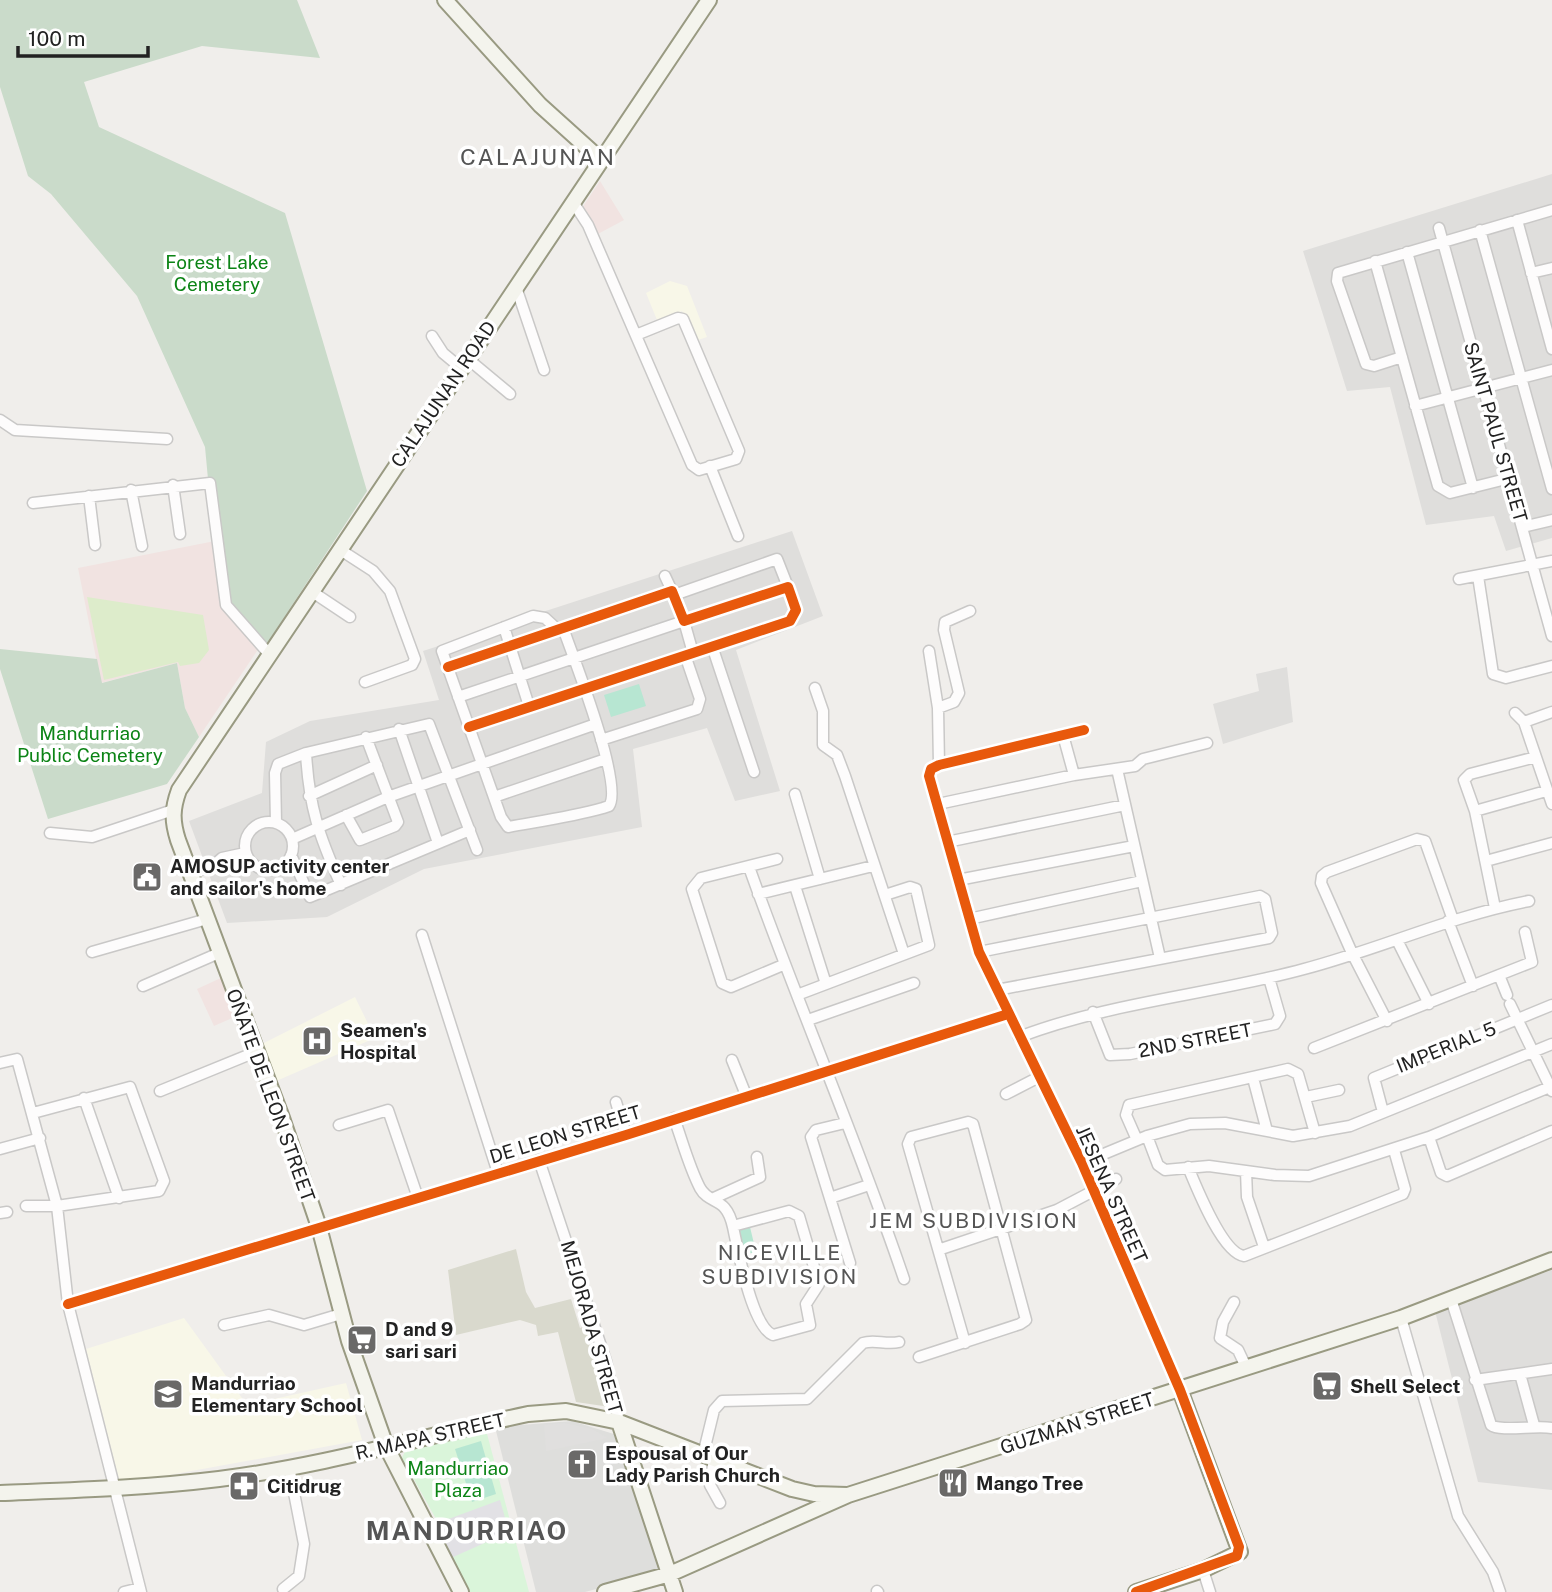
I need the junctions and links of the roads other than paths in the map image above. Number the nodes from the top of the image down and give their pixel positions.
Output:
1 (445, 0) edge
2 (709, 0) edge
3 (601, 160) junction
4 (573, 202) junction
5 (1552, 210) edge
6 (1517, 220) junction
7 (1439, 228) dead end
8 (1480, 230) junction
9 (1442, 241) junction
10 (1407, 252) junction
11 (1375, 261) junction
12 (1552, 268) edge
13 (1531, 273) junction
14 (516, 287) junction
15 (636, 335) junction
16 (432, 337) dead end
17 (1552, 349) edge
18 (1402, 357) junction
19 (465, 363) junction
20 (544, 370) dead end
21 (1552, 370) edge
22 (1521, 377) junction
23 (1482, 389) junction
24 (510, 394) dead end
25 (1449, 397) junction
26 (1415, 406) junction
27 (0, 420) edge
28 (167, 439) dead end
29 (710, 466) junction
30 (1510, 478) junction
31 (173, 485) junction
32 (1473, 488) junction
33 (1552, 489) edge
34 (131, 490) junction
35 (89, 496) junction
36 (33, 503) dead end
37 (1552, 520) edge
38 (1523, 527) junction
39 (180, 534) dead end
40 (738, 536) dead end
41 (95, 545) dead end
42 (142, 546) dead end
43 (339, 549) junction
44 (1552, 561) edge
45 (1534, 566) junction
46 (665, 576) dead end
47 (1478, 576) junction
48 (1459, 579) dead end
49 (788, 587) junction
50 (311, 591) junction
51 (673, 593) junction
52 (970, 611) dead end
53 (349, 617) dead end
54 (684, 621) junction
55 (504, 627) junction
56 (561, 629) junction
57 (1552, 636) edge
58 (510, 646) junction
59 (712, 646) junction
60 (929, 651) dead end
61 (269, 654) junction
62 (689, 654) junction
63 (574, 658) junction
64 (1552, 666) edge
65 (447, 667) junction
66 (519, 675) junction
67 (365, 682) dead end
68 (584, 688) junction
69 (815, 688) dead end
70 (458, 697) junction
71 (529, 706) junction
72 (938, 708) junction
73 (1552, 712) edge
74 (1515, 713) dead end
75 (1524, 723) junction
76 (596, 724) junction
77 (469, 727) junction
78 (399, 729) junction
79 (1084, 730) dead end
80 (1063, 735) junction
81 (366, 737) junction
82 (601, 740) junction
83 (1207, 743) dead end
84 (306, 753) junction
85 (1536, 757) junction
86 (606, 759) junction
87 (481, 763) junction
88 (377, 765) junction
89 (939, 765) junction
90 (1117, 769) junction
91 (754, 772) dead end
92 (449, 775) junction
93 (1074, 775) junction
94 (417, 786) junction
95 (179, 790) joint
96 (1546, 791) junction
97 (796, 794) dead end
98 (309, 796) junction
99 (388, 797) junction
100 (494, 797) junction
101 (938, 804) junction
102 (1552, 804) edge
103 (1125, 805) junction
104 (173, 810) junction
105 (1475, 811) junction
106 (346, 815) junction
107 (276, 823) junction
108 (316, 828) junction
109 (470, 830) junction
110 (50, 832) dead end
111 (292, 839) junction
112 (947, 842) junction
113 (1552, 843) edge
114 (438, 844) junction
115 (1134, 846) junction
116 (477, 850) dead end
117 (242, 855) junction
118 (291, 855) junction
119 (777, 859) dead end
120 (1486, 860) junction
121 (873, 866) junction
122 (749, 867) junction
123 (190, 874) junction
124 (820, 879) junction
125 (958, 880) junction
126 (1142, 881) junction
127 (341, 885) junction
128 (795, 886) junction
129 (758, 894) junction
130 (885, 895) junction
131 (1528, 901) dead end
132 (1495, 908) junction
133 (207, 919) junction
134 (969, 919) junction
135 (1151, 920) junction
136 (1450, 921) junction
137 (1525, 932) dead end
138 (422, 934) dead end
139 (1397, 940) junction
140 (92, 952) dead end
141 (979, 952) junction
142 (219, 953) junction
143 (1352, 953) junction
144 (904, 954) junction
145 (1160, 958) junction
146 (783, 965) junction
147 (1499, 975) junction
148 (1269, 978) junction
149 (914, 983) dead end
150 (826, 984) junction
151 (143, 986) dead end
152 (1473, 986) junction
153 (997, 990) junction
154 (797, 995) junction
155 (1429, 1004) junction
156 (1552, 1005) edge
157 (1093, 1012) junction
158 (1008, 1014) junction
159 (1517, 1018) junction
160 (808, 1020) junction
161 (1387, 1021) junction
162 (1019, 1037) junction
163 (1552, 1044) edge
164 (1314, 1048) dead end
165 (258, 1051) junction
166 (1533, 1051) junction
167 (732, 1060) dead end
168 (0, 1063) edge
169 (828, 1069) junction
170 (1039, 1077) junction
171 (1253, 1078) junction
172 (1551, 1088) edge
173 (1339, 1090) dead end
174 (160, 1091) dead end
175 (1006, 1094) dead end
176 (746, 1095) junction
177 (1306, 1097) junction
178 (84, 1098) junction
179 (616, 1102) dead end
180 (33, 1112) junction
181 (1383, 1112) junction
182 (674, 1118) junction
183 (845, 1122) junction
184 (339, 1125) dead end
185 (1267, 1131) junction
186 (1552, 1131) edge
187 (1315, 1133) junction
188 (626, 1135) junction
189 (1429, 1137) junction
190 (40, 1138) junction
191 (1142, 1138) junction
192 (0, 1149) edge
193 (1394, 1150) junction
194 (757, 1157) dead end
195 (539, 1160) junction
196 (1082, 1163) junction
197 (1188, 1167) junction
198 (1246, 1171) junction
199 (498, 1173) junction
200 (1116, 1179) dead end
201 (869, 1185) junction
202 (1091, 1190) junction
203 (118, 1198) junction
204 (418, 1198) junction
205 (714, 1198) junction
206 (830, 1198) junction
207 (26, 1206) dead end
208 (57, 1206) junction
209 (733, 1226) junction
210 (319, 1227) junction
211 (999, 1229) junction
212 (1264, 1247) junction
213 (941, 1249) junction
214 (1552, 1260) edge
215 (850, 1263) dead end
216 (904, 1279) dead end
217 (1451, 1299) junction
218 (1234, 1302) dead end
219 (68, 1304) junction
220 (341, 1314) junction
221 (1401, 1318) junction
222 (225, 1325) dead end
223 (899, 1342) dead end
224 (965, 1343) junction
225 (919, 1357) dead end
226 (1245, 1367) junction
227 (1552, 1369) edge
228 (1520, 1374) junction
229 (1475, 1380) junction
230 (1180, 1390) junction
231 (620, 1422) junction
232 (1534, 1425) junction
233 (1552, 1428) edge
234 (386, 1446) junction
235 (708, 1457) junction
236 (289, 1467) junction
237 (114, 1488) junction
238 (0, 1493) edge
239 (848, 1495) junction
240 (720, 1503) dead end
241 (1203, 1570) junction
242 (670, 1574) junction
243 (283, 1589) dead end
244 (141, 1590) edge
245 (124, 1592) edge
246 (461, 1592) edge
247 (605, 1592) edge
248 (675, 1592) edge
249 (1136, 1592) edge
250 (1210, 1592) edge
251 (1500, 1592) edge

1 - 3 main road
2 - 3 main road, CALAJUNAN ROAD
3 - 4 main road, CALAJUNAN ROAD
4 - 14 main road, CALAJUNAN ROAD
4 - 15 street
5 - 6 street
6 - 8 street
6 - 13 street
7 - 9 street, SAINT PAUL STREET
8 - 9 street
8 - 22 street
9 - 10 street
9 - 23 street, SAINT PAUL STREET
10 - 11 street
10 - 25 street
11 - 18 street
11 - 18 street
12 - 13 street
13 - 17 street
14 - 19 main road, CALAJUNAN ROAD
14 - 20 street
15 - 29 street
15 - 29 street
16 - 19 street
18 - 26 street
19 - 24 street
19 - 43 main road, CALAJUNAN ROAD
21 - 22 street
22 - 23 street
22 - 33 street
23 - 25 street
23 - 30 street, SAINT PAUL STREET
25 - 26 street
25 - 32 street
26 - 32 street
27 - 28 street
29 - 40 street
30 - 32 street
30 - 38 street, SAINT PAUL STREET
31 - 34 street
31 - 39 street
31 - 61 street
34 - 35 street
34 - 42 street
35 - 36 street
35 - 41 street
37 - 38 street
38 - 45 street, SAINT PAUL STREET
43 - 50 main road, CALAJUNAN ROAD
43 - 67 street
44 - 45 street
45 - 47 street
45 - 57 street, SAINT PAUL STREET
46 - 51 street
47 - 48 street
47 - 64 street
49 - 51 street
49 - 54 street
49 - 59 street
50 - 53 street
50 - 61 main road, CALAJUNAN ROAD
51 - 54 street
51 - 56 street
52 - 72 street
54 - 62 street
54 - 63 street
55 - 56 street
55 - 58 street
55 - 65 street
56 - 58 street
56 - 63 street
58 - 65 street
58 - 66 street
59 - 62 street
59 - 91 street
60 - 72 street
61 - 95 main road, CALAJUNAN ROAD
62 - 68 street
62 - 82 street
63 - 66 street
63 - 68 street
65 - 70 street
66 - 70 street
66 - 71 street
68 - 71 street
68 - 76 street
69 - 121 street
70 - 77 street
71 - 77 street
72 - 89 street
73 - 75 street
74 - 75 street
75 - 85 street
76 - 82 street
76 - 87 street
77 - 87 street
78 - 81 street
78 - 92 street
78 - 94 street
79 - 80 street
80 - 89 street
80 - 93 street
81 - 84 street
81 - 88 street
82 - 86 street
83 - 90 street
84 - 98 street
84 - 107 street
85 - 96 street
85 - 105 street
86 - 100 street
86 - 100 street
87 - 92 street
87 - 100 street
88 - 98 street
88 - 99 street
89 - 101 street, JESENA STREET
90 - 93 street
90 - 103 street
92 - 94 street
92 - 109 street
93 - 101 street
94 - 99 street
94 - 114 street
95 - 104 main road, OÑATE DE LEON STREET
96 - 102 street
96 - 105 street
97 - 124 street
98 - 108 street
99 - 106 street
99 - 106 street
101 - 112 street, JESENA STREET
103 - 112 street
103 - 115 street
104 - 110 street
104 - 123 main road, OÑATE DE LEON STREET
105 - 120 street
106 - 108 street
107 - 111 street
107 - 117 street
108 - 111 street
108 - 127 street
109 - 114 street
109 - 116 street
111 - 118 street
112 - 125 street, JESENA STREET
113 - 120 street
114 - 127 street
115 - 125 street
115 - 126 street
117 - 118 street
117 - 123 street
118 - 127 street
119 - 122 street
120 - 132 street
121 - 124 street
121 - 130 street
122 - 129 street
122 - 146 street
123 - 133 main road, OÑATE DE LEON STREET
124 - 128 street
125 - 134 street, JESENA STREET
126 - 134 street
126 - 135 street
128 - 129 street
128 - 150 street
129 - 146 street
130 - 144 street
130 - 144 street
131 - 132 street
132 - 136 street
133 - 140 street
133 - 142 main road, OÑATE DE LEON STREET
134 - 141 street, JESENA STREET
135 - 141 street
135 - 145 street
135 - 145 street
136 - 139 street
136 - 143 street
136 - 152 street
137 - 147 street
138 - 199 street
139 - 143 street
139 - 155 street
141 - 153 street, JESENA STREET
142 - 151 street
142 - 165 main road, OÑATE DE LEON STREET
143 - 148 street
143 - 161 street
144 - 150 street
145 - 153 street
146 - 154 street
147 - 152 street
147 - 159 street
148 - 157 street
148 - 157 street, 2ND STREET
149 - 160 street
150 - 154 street
152 - 155 street
153 - 158 street, JESENA STREET
154 - 160 street
155 - 161 street
156 - 159 street, IMPERIAL 5
157 - 162 street
158 - 162 street, JESENA STREET
158 - 169 street, DE LEON STREET
159 - 166 street
159 - 181 street, IMPERIAL 5
160 - 169 street
161 - 164 street
162 - 170 street, JESENA STREET
163 - 166 street
165 - 174 street
165 - 210 main road, OÑATE DE LEON STREET
166 - 172 street
166 - 181 street
167 - 176 street
168 - 180 street
169 - 176 street, DE LEON STREET
169 - 183 street
170 - 175 street
170 - 196 street, JESENA STREET
171 - 177 street
171 - 185 street
171 - 191 street
172 - 189 street
173 - 177 street
176 - 182 street, DE LEON STREET
177 - 187 street
178 - 180 street
178 - 203 street
178 - 203 street
179 - 188 street
180 - 190 street
181 - 187 street
182 - 188 street, DE LEON STREET
182 - 205 street
183 - 201 street
183 - 206 street
184 - 204 street
185 - 187 street
185 - 191 street
186 - 189 street
188 - 195 street, DE LEON STREET
189 - 193 street
190 - 192 street
190 - 208 street
191 - 196 street
191 - 197 street
193 - 198 street
193 - 212 street
194 - 205 street
195 - 199 street, DE LEON STREET
195 - 231 street, MEJORADA STREET
196 - 202 street, JESENA STREET
197 - 198 street
197 - 212 street
198 - 212 street
199 - 204 street, DE LEON STREET
200 - 202 street
201 - 206 street
201 - 216 street
202 - 211 street
202 - 230 street, JESENA STREET
203 - 208 street
204 - 210 street, DE LEON STREET
205 - 209 street
206 - 215 street
207 - 208 street
208 - 219 street
209 - 209 street
210 - 219 street, DE LEON STREET
210 - 220 main road, OÑATE DE LEON STREET
211 - 213 street
211 - 213 street
211 - 224 street
213 - 224 street
214 - 217 main road, GUZMAN STREET
217 - 221 main road, GUZMAN STREET
217 - 229 street
218 - 226 street
219 - 237 street
220 - 222 street
220 - 234 main road, OÑATE DE LEON STREET
221 - 226 main road, GUZMAN STREET
221 - 251 street
223 - 235 street
224 - 225 street
226 - 230 main road, GUZMAN STREET
227 - 228 street
228 - 229 street
228 - 232 street
229 - 232 street
230 - 239 main road, GUZMAN STREET
230 - 241 main road
231 - 234 main road, R. MAPA STREET
231 - 235 main road, R. MAPA STREET
231 - 242 main road, MEJORADA STREET
232 - 233 street
234 - 236 main road, R. MAPA STREET
234 - 246 main road, OÑATE DE LEON STREET
235 - 239 main road, R. MAPA STREET
235 - 240 street
236 - 237 main road, R. MAPA STREET
236 - 243 street
237 - 238 main road, R. MAPA STREET
237 - 244 street
239 - 242 main road, GUZMAN STREET
241 - 249 main road
241 - 250 street
242 - 247 main road, GUZMAN STREET
242 - 248 main road, MEJORADA STREET
244 - 245 street

